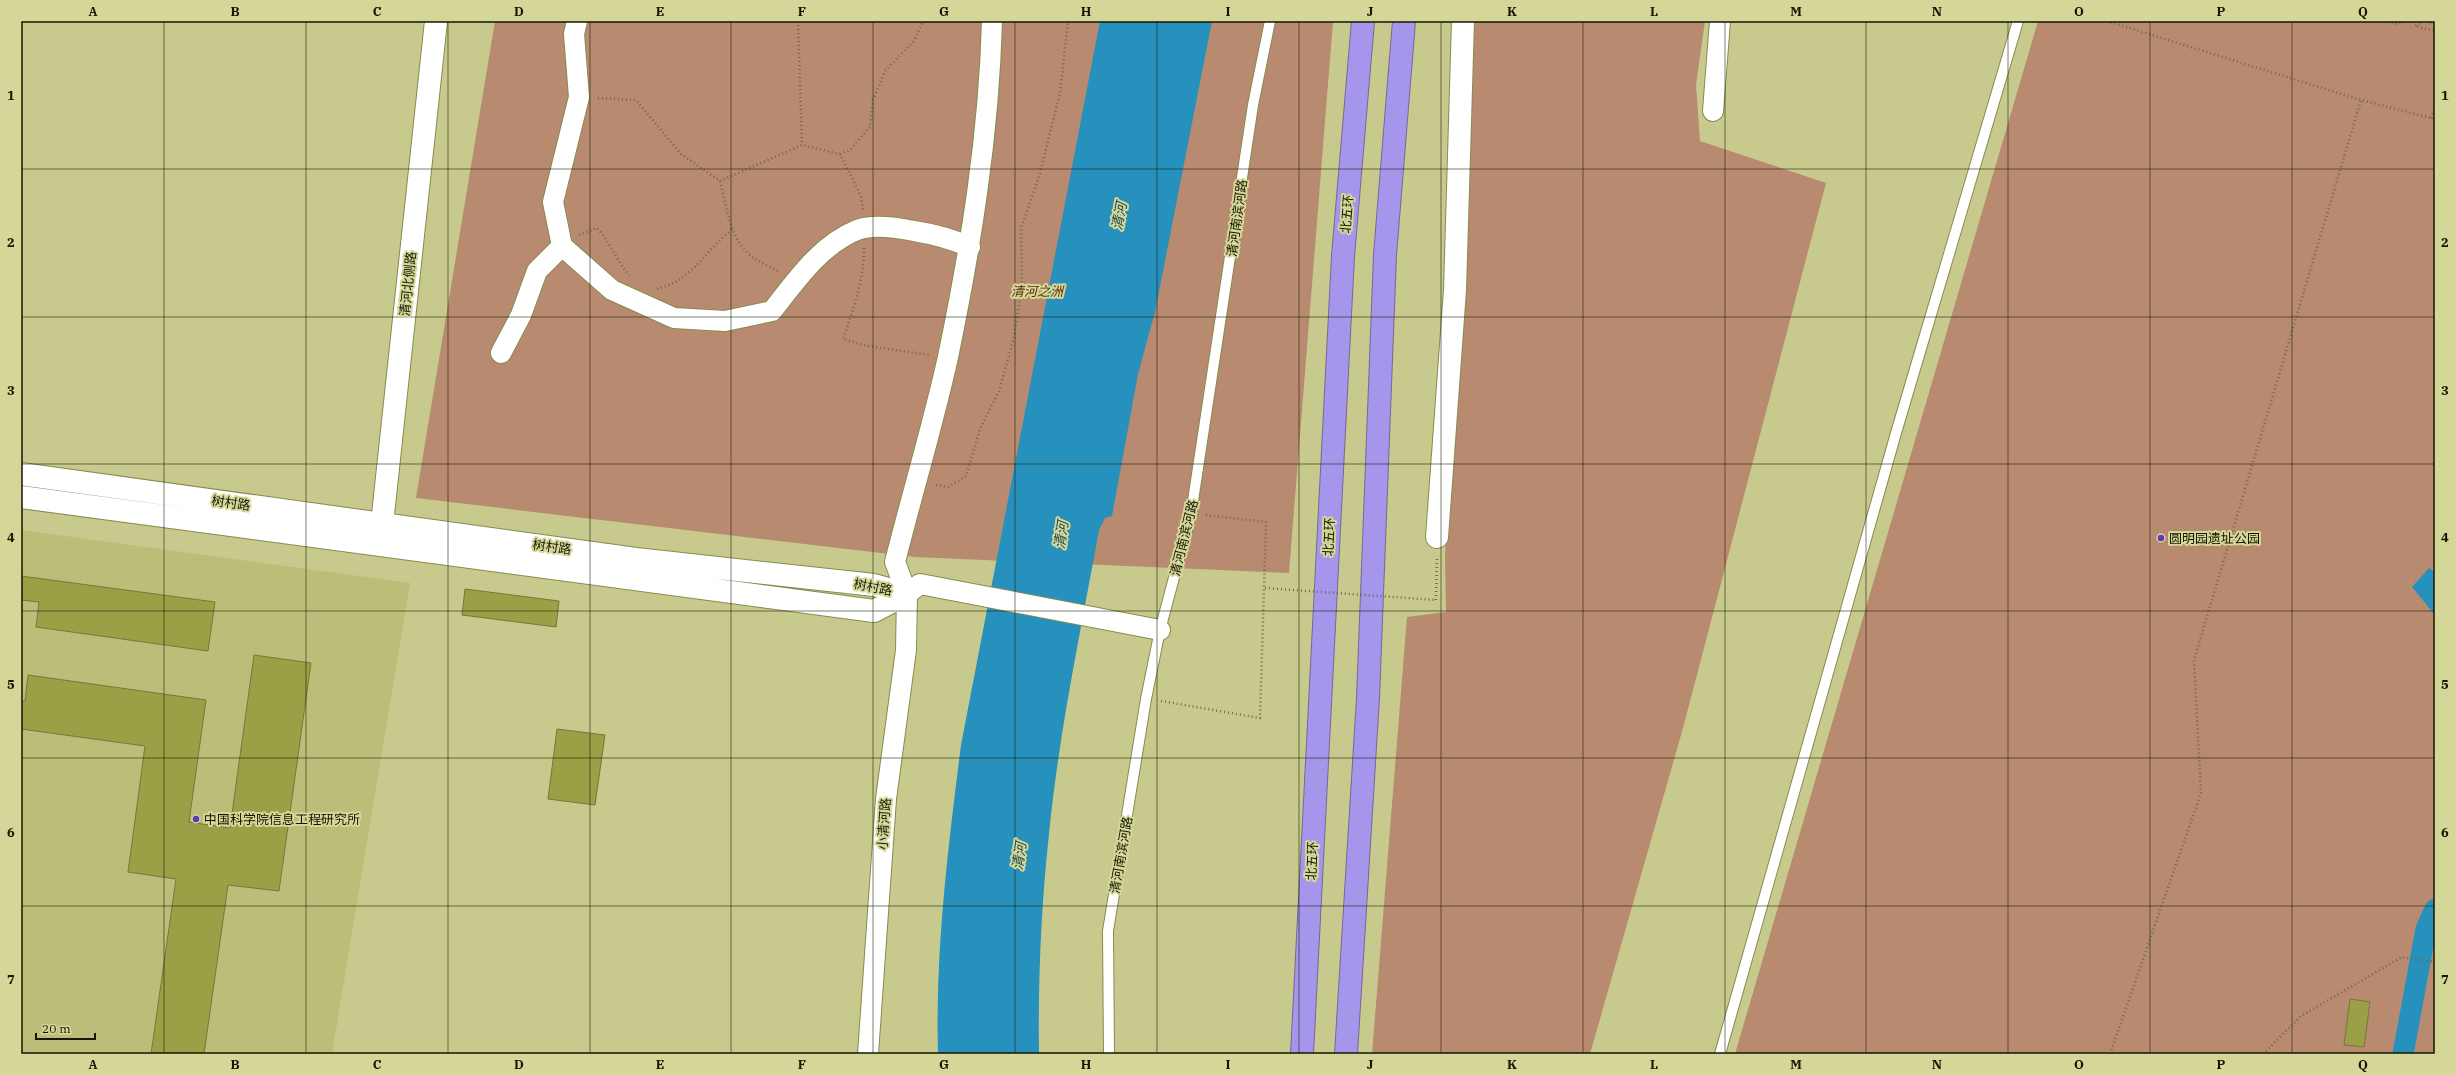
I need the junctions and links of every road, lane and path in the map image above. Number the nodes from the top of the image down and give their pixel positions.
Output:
1 (436, 21) edge
2 (577, 21) edge
3 (798, 21) edge
4 (923, 21) edge
5 (992, 21) edge
6 (1068, 21) edge
7 (1270, 21) edge
8 (1363, 21) edge
9 (1404, 21) edge
10 (1463, 21) edge
11 (1720, 21) edge
12 (2018, 21) edge
13 (2107, 21) edge
14 (2384, 21) edge
15 (2407, 21) edge
16 (2435, 24) edge
17 (2435, 32) edge
18 (579, 97) junction
19 (2361, 100) junction
20 (2435, 107) edge
21 (1713, 111) dead end
22 (2431, 118) junction
23 (2435, 119) edge
24 (802, 145) dead end
25 (840, 154) dead end
26 (734, 228) junction
27 (562, 246) junction
28 (970, 247) junction
29 (632, 280) dead end
30 (797, 280) junction
31 (655, 290) dead end
32 (501, 353) dead end
33 (21, 474) edge
34 (915, 481) junction
35 (21, 497) edge
36 (1192, 514) junction
37 (382, 524) junction
38 (1437, 537) joint
39 (383, 547) junction
40 (1265, 588) junction
41 (907, 594) junction
42 (1160, 630) junction
43 (1146, 699) junction
44 (2435, 962) edge
45 (868, 1054) edge
46 (1108, 1054) edge
47 (1302, 1054) edge
48 (1346, 1054) edge
49 (1720, 1054) edge
50 (2110, 1054) edge
51 (2263, 1054) edge

1 - 37 main road, 清河北侧路
2 - 18 street
3 - 24 path
4 - 25 path
5 - 28 street
6 - 34 path
7 - 36 lane, 清河南滨河路
8 - 47 highway, 北五环
9 - 48 highway
10 - 38 main road
11 - 21 street
12 - 49 lane
13 - 19 path
14 - 15 path
16 - 17 path
18 - 26 path
18 - 27 street
19 - 22 path
19 - 50 path
20 - 22 path
22 - 23 path
26 - 30 path
26 - 31 path
27 - 29 path
27 - 30 street
27 - 32 street
28 - 30 street
28 - 34 street
33 - 37 main road, 树村路
34 - 41 street
35 - 39 main road, 树村路
36 - 40 path
36 - 42 lane, 清河南滨河路
37 - 39 main road, 清河北侧路
37 - 41 main road, 树村路
38 - 40 path, bridge
39 - 41 main road, 树村路
40 - 43 path
41 - 42 street
41 - 45 street, 小清河路
42 - 43 lane, 清河南滨河路
43 - 46 lane, 清河南滨河路
44 - 51 path

